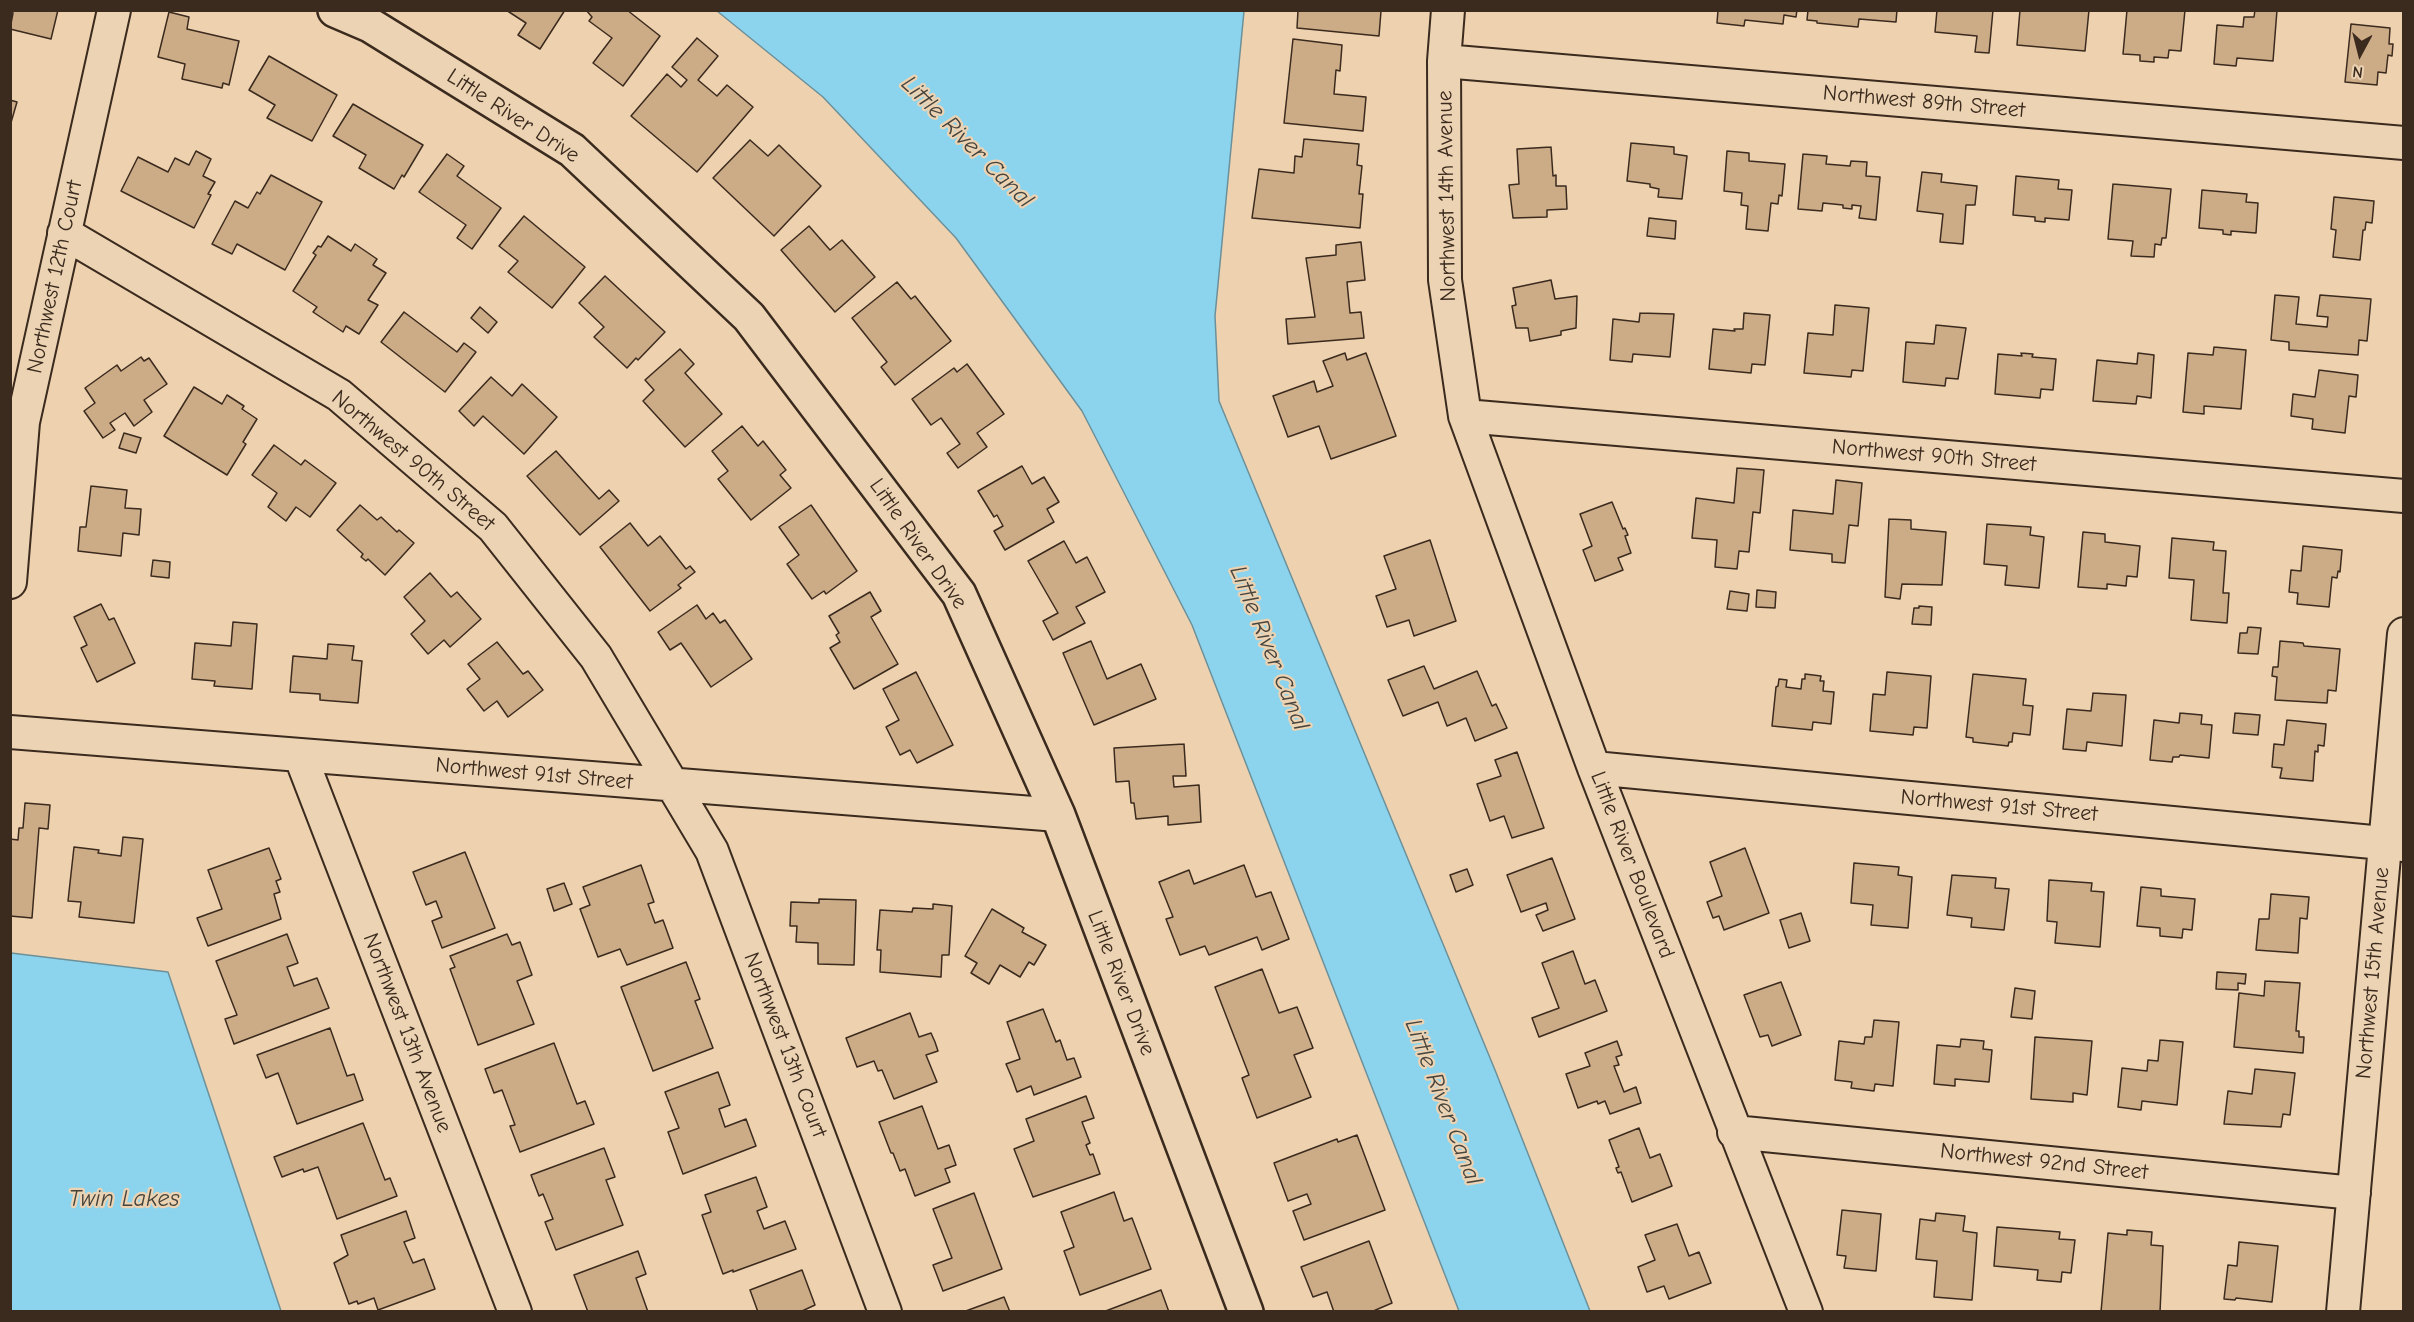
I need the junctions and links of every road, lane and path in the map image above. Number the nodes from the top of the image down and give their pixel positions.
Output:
1 (114, 10) edge
2 (335, 10) edge
3 (1449, 10) edge
4 (1444, 61) junction
5 (2403, 143) edge
6 (64, 233) junction
7 (1465, 416) junction
8 (2403, 496) edge
9 (10, 582) edge
10 (2403, 634) edge
11 (10, 732) edge
12 (300, 755) junction
13 (1594, 768) junction
14 (672, 784) junction
15 (1058, 815) junction
16 (2394, 844) edge
17 (1734, 1132) junction
18 (2354, 1193) junction
19 (515, 1311) edge
20 (885, 1311) edge
21 (1246, 1311) edge
22 (1806, 1311) edge
23 (2343, 1311) edge

1 - 6 street, Northwest 12th Court
2 - 15 street, Little River Drive
3 - 4 street, Northwest 14th Avenue
4 - 5 street, Northwest 89th Street
4 - 7 street, Northwest 14th Avenue
6 - 9 street, Northwest 12th Court
6 - 14 street, Northwest 90th Street
7 - 8 street, Northwest 90th Street
7 - 13 street, Little River Boulevard
10 - 16 street, Northwest 15th Avenue
11 - 12 street, Northwest 91st Street
12 - 14 street, Northwest 91st Street
12 - 19 street, Northwest 13th Avenue
13 - 16 street, Northwest 91st Street
13 - 17 street, Little River Boulevard
14 - 15 street, Northwest 91st Street
14 - 20 street, Northwest 13th Court
15 - 21 street, Little River Drive
16 - 18 street, Northwest 15th Avenue
17 - 18 street, Northwest 92nd Street
17 - 22 street, Little River Boulevard
18 - 23 street, Northwest 15th Avenue

